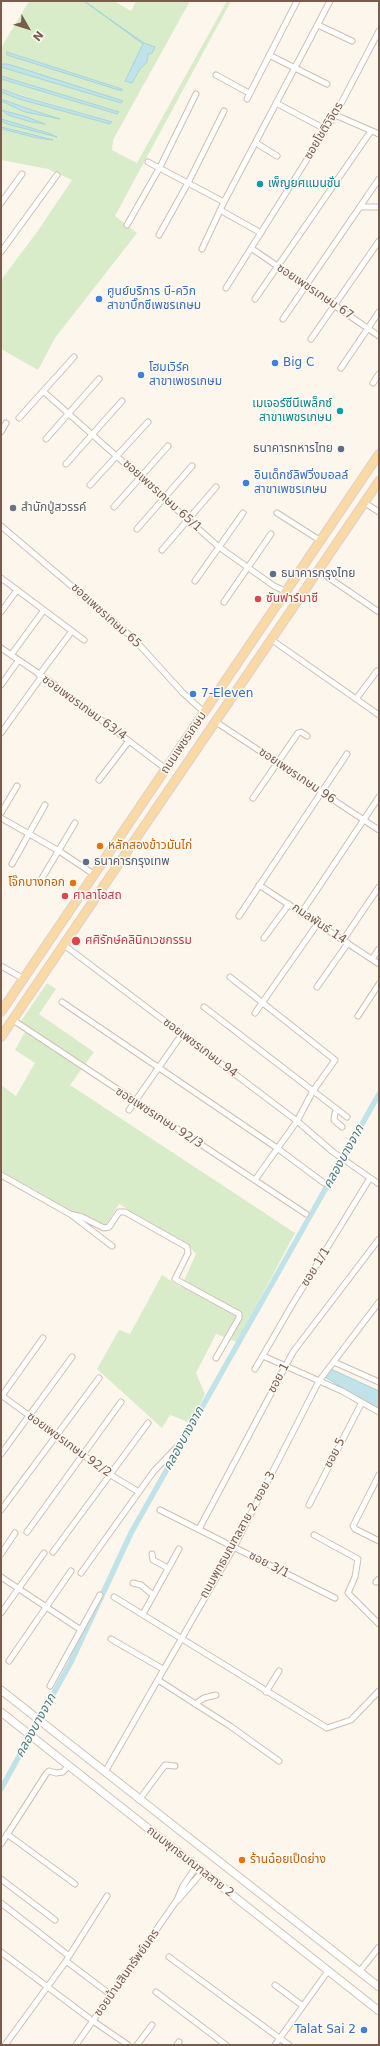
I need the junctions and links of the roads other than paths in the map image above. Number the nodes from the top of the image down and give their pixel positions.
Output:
1 (297, 1) edge
2 (330, 1) edge
3 (318, 25) junction
4 (379, 31) edge
5 (352, 40) dead end
6 (269, 55) junction
7 (294, 68) junction
8 (216, 75) dead end
9 (327, 84) dead end
10 (196, 94) dead end
11 (276, 103) junction
12 (224, 112) dead end
13 (335, 115) junction
14 (325, 129) junction
15 (371, 131) junction
16 (379, 134) edge
17 (256, 143) junction
18 (277, 156) dead end
19 (148, 162) dead end
20 (160, 167) junction
21 (22, 174) dead end
22 (57, 175) dead end
23 (379, 179) edge
24 (188, 183) junction
25 (224, 202) junction
26 (1, 203) edge
27 (362, 207) dead end
28 (379, 207) edge
29 (220, 210) junction
30 (127, 225) dead end
31 (261, 233) junction
32 (159, 235) dead end
33 (379, 241) edge
34 (251, 248) junction
35 (202, 249) dead end
36 (2, 251) edge
37 (276, 266) junction
38 (307, 286) junction
39 (226, 288) dead end
40 (255, 299) dead end
41 (334, 305) junction
42 (379, 312) edge
43 (283, 319) dead end
44 (368, 328) junction
45 (379, 336) edge
46 (311, 339) dead end
47 (74, 357) dead end
48 (341, 368) dead end
49 (379, 374) edge
50 (99, 379) dead end
51 (373, 383) dead end
52 (43, 391) junction
53 (122, 401) dead end
54 (69, 412) junction
55 (19, 418) dead end
56 (148, 422) dead end
57 (6, 423) dead end
58 (1, 432) edge
59 (93, 434) junction
60 (46, 439) dead end
61 (168, 446) dead end
62 (379, 454) edge
63 (116, 455) junction
64 (66, 464) dead end
65 (192, 466) dead end
66 (141, 477) junction
67 (379, 481) edge
68 (90, 485) dead end
69 (216, 487) dead end
70 (164, 498) junction
71 (365, 503) junction
72 (114, 507) dead end
73 (379, 512) edge
74 (242, 513) dead end
75 (277, 514) dead end
76 (188, 520) junction
77 (1, 526) edge
78 (137, 529) dead end
79 (271, 534) dead end
80 (321, 541) junction
81 (219, 547) junction
82 (162, 550) dead end
83 (313, 553) junction
84 (327, 560) junction
85 (248, 568) junction
86 (319, 571) junction
87 (1, 578) edge
88 (296, 578) junction
89 (195, 581) dead end
90 (312, 581) junction
91 (17, 590) junction
92 (287, 592) junction
93 (224, 602) dead end
94 (44, 610) junction
95 (1, 612) edge
96 (379, 612) edge
97 (72, 631) junction
98 (84, 640) dead end
99 (272, 640) junction
100 (1, 648) edge
101 (11, 656) junction
102 (18, 661) junction
103 (377, 671) dead end
104 (41, 676) junction
105 (1, 685) edge
106 (356, 699) junction
107 (205, 713) junction
108 (379, 715) edge
109 (216, 722) junction
110 (1, 733) edge
111 (307, 736) dead end
112 (130, 742) junction
113 (347, 754) dead end
114 (277, 762) junction
115 (166, 769) junction
116 (99, 780) dead end
117 (17, 786) dead end
118 (321, 791) junction
119 (379, 796) edge
120 (253, 798) dead end
121 (45, 805) dead end
122 (1, 813) edge
123 (1, 818) edge
124 (363, 820) junction
125 (74, 823) dead end
126 (379, 830) edge
127 (28, 833) junction
128 (59, 851) junction
129 (12, 864) dead end
130 (95, 875) junction
131 (41, 880) dead end
132 (259, 885) junction
133 (379, 887) edge
134 (289, 904) junction
135 (302, 912) junction
136 (239, 916) dead end
137 (318, 923) junction
138 (56, 932) junction
139 (264, 938) dead end
140 (345, 942) junction
141 (66, 943) junction
142 (379, 949) edge
143 (372, 959) junction
144 (379, 964) edge
145 (1, 966) edge
146 (230, 977) dead end
147 (24, 979) junction
148 (379, 984) edge
149 (317, 987) dead end
150 (62, 1002) dead end
151 (263, 1003) junction
152 (204, 1007) dead end
153 (1, 1012) edge
154 (255, 1013) dead end
155 (358, 1016) dead end
156 (12, 1020) junction
157 (182, 1034) junction
158 (1, 1037) edge
159 (158, 1068) junction
160 (314, 1091) junction
161 (135, 1102) junction
162 (337, 1109) junction
163 (129, 1110) dead end
164 (347, 1117) dead end
165 (297, 1121) junction
166 (342, 1128) dead end
167 (277, 1148) junction
168 (1, 1175) edge
169 (370, 1178) junction
170 (255, 1180) junction
171 (324, 1183) dead end
172 (379, 1184) edge
173 (70, 1214) junction
174 (306, 1214) dead end
175 (379, 1239) edge
176 (112, 1246) dead end
177 (379, 1302) edge
178 (43, 1338) dead end
179 (263, 1356) junction
180 (72, 1357) dead end
181 (216, 1358) dead end
182 (334, 1362) junction
183 (284, 1366) junction
184 (255, 1369) dead end
185 (99, 1378) dead end
186 (320, 1381) junction
187 (379, 1382) edge
188 (1, 1396) edge
189 (121, 1402) dead end
190 (362, 1402) junction
191 (379, 1412) edge
192 (29, 1415) junction
193 (148, 1423) dead end
194 (56, 1434) junction
195 (177, 1447) dead end
196 (1, 1454) edge
197 (83, 1455) junction
198 (109, 1474) junction
199 (379, 1475) edge
200 (139, 1492) junction
201 (309, 1505) dead end
202 (1, 1510) edge
203 (160, 1510) dead end
204 (199, 1529) junction
205 (27, 1532) dead end
206 (15, 1534) dead end
207 (314, 1535) dead end
208 (378, 1540) edge
209 (234, 1547) junction
210 (179, 1549) dead end
211 (53, 1552) dead end
212 (44, 1553) dead end
213 (1, 1554) edge
214 (152, 1554) dead end
215 (168, 1568) junction
216 (71, 1571) dead end
217 (81, 1573) dead end
218 (1, 1577) edge
219 (133, 1583) dead end
220 (17, 1588) junction
221 (100, 1595) dead end
222 (153, 1595) junction
223 (114, 1597) dead end
224 (335, 1598) dead end
225 (46, 1606) junction
226 (1, 1613) edge
227 (143, 1614) junction
228 (379, 1624) edge
229 (81, 1630) junction
230 (180, 1638) junction
231 (111, 1639) dead end
232 (9, 1661) dead end
233 (163, 1669) junction
234 (279, 1671) dead end
235 (158, 1680) junction
236 (50, 1686) dead end
237 (1, 1690) edge
238 (379, 1691) edge
239 (266, 1692) junction
240 (216, 1695) dead end
241 (195, 1704) junction
242 (1, 1712) edge
243 (279, 1761) dead end
244 (68, 1766) junction
245 (175, 1766) dead end
246 (105, 1772) junction
247 (139, 1800) junction
248 (7, 1834) junction
249 (1, 1844) edge
250 (199, 1870) junction
251 (1, 1880) edge
252 (75, 1884) dead end
253 (107, 1896) dead end
254 (177, 1900) junction
255 (1, 1903) edge
256 (54, 1920) dead end
257 (379, 1947) edge
258 (1, 1952) edge
259 (169, 1956) dead end
260 (68, 1959) junction
261 (328, 1971) junction
262 (360, 1971) junction
263 (274, 1985) dead end
264 (379, 1986) edge
265 (48, 1988) junction
266 (156, 1992) dead end
267 (112, 1995) junction
268 (303, 2006) junction
269 (379, 2011) edge
270 (91, 2019) junction
271 (152, 2025) dead end
272 (280, 2038) junction
273 (5, 2045) edge
274 (76, 2045) edge
275 (128, 2045) edge
276 (137, 2045) edge
277 (226, 2045) edge
278 (275, 2045) edge
279 (288, 2045) edge

1 - 6 street
2 - 3 street
3 - 5 street
3 - 7 street
4 - 13 street, ซอยโชติวิจิตร
6 - 7 street
6 - 8 street
7 - 9 street
7 - 11 street
10 - 20 street
11 - 14 street
11 - 17 street
12 - 24 street
13 - 14 street, ซอยโชติวิจิตร
13 - 15 street
14 - 31 street, ซอยโชติวิจิตร
15 - 16 street
15 - 37 street
17 - 18 street
17 - 25 street
19 - 20 street
20 - 24 street
20 - 30 street
21 - 26 street
22 - 36 street
23 - 38 street
24 - 25 street
24 - 32 street
25 - 29 street
27 - 28 street
29 - 31 street
29 - 35 street
31 - 34 street, ซอยโชติวิจิตร
33 - 41 street
34 - 37 street, ซอยเพชรเกษม 67
34 - 39 street, ซอยโชติวิจิตร
37 - 38 street, ซอยเพชรเกษม 67
37 - 40 street
38 - 41 street, ซอยเพชรเกษม 67
38 - 43 street
41 - 44 street, ซอยเพชรเกษม 67
41 - 46 street
42 - 44 street
44 - 45 street, ซอยเพชรเกษม 67
44 - 48 street
47 - 52 street
49 - 51 street
50 - 54 street
52 - 54 street, ซอยเพชรเกษม 65/1
52 - 55 street
53 - 59 street
54 - 59 street, ซอยเพชรเกษม 65/1
54 - 60 street
56 - 63 street
57 - 58 street
59 - 63 street, ซอยเพชรเกษม 65/1
59 - 64 street
61 - 66 street
62 - 80 main road, ถนนเพชรเกษม
63 - 66 street, ซอยเพชรเกษม 65/1
63 - 68 street
65 - 70 street
66 - 70 street, ซอยเพชรเกษม 65/1
66 - 72 street
67 - 71 main road, ถนนเพชรเกษม
69 - 76 street
70 - 76 street, ซอยเพชรเกษม 65/1
70 - 78 street
71 - 73 street
71 - 84 main road, ถนนเพชรเกษม
74 - 81 street
75 - 80 street
76 - 81 street, ซอยเพชรเกษม 65/1
76 - 82 street
77 - 107 street, ซอยเพชรเกษม 65
79 - 85 street
80 - 83 main road, ถนนเพชรเกษม
81 - 85 street, ซอยเพชรเกษม 65/1
81 - 89 street
83 - 84 main road
83 - 88 main road, ถนนเพชรเกษม
84 - 86 main road, ถนนเพชรเกษม
85 - 92 street, ซอยเพชรเกษม 65/1
85 - 93 street
86 - 90 main road, ถนนเพชรเกษม
86 - 96 street
87 - 91 street
88 - 90 main road
88 - 92 main road, ถนนเพชรเกษม
90 - 99 main road, ถนนเพชรเกษม
91 - 94 street
91 - 95 street
92 - 107 main road, ถนนเพชรเกษม
94 - 97 street
94 - 101 street
97 - 98 street
97 - 104 street
99 - 106 street
99 - 109 main road, ถนนเพชรเกษม
100 - 101 street, ซอยเพชรเกษม 63/4
101 - 102 street, ซอยเพชรเกษม 63/4
102 - 104 street, ซอยเพชรเกษม 63/4
102 - 105 street
103 - 106 street
104 - 110 street
104 - 112 street, ซอยเพชรเกษม 63/4
106 - 108 street
107 - 115 main road, ถนนเพชรเกษม
109 - 114 street, ซอยเพชรเกษม 96
109 - 141 main road, ถนนเพชรเกษม
111 - 114 street
112 - 115 street, ซอยเพชรเกษม 63/4
112 - 116 street
113 - 118 street
114 - 118 street, ซอยเพชรเกษม 96
114 - 120 street
115 - 130 main road, ถนนเพชรเกษม
117 - 122 street
118 - 124 street, ซอยเพชรเกษม 96
118 - 132 street
119 - 124 street
121 - 127 street
123 - 127 street
124 - 126 street, ซอยเพชรเกษม 96
124 - 135 street
125 - 128 street
127 - 128 street
127 - 129 street
128 - 130 street
128 - 131 street
130 - 138 main road, ถนนเพชรเกษม
132 - 134 street, กมลพันธ์ 14
132 - 136 street
133 - 140 street
134 - 135 street, กมลพันธ์ 14
134 - 139 street
135 - 137 street, กมลพันธ์ 14
137 - 140 street, กมลพันธ์ 14
137 - 151 street
138 - 141 main road
138 - 147 main road, ถนนเพชรเกษม
140 - 143 street, กมลพันธ์ 14
140 - 149 street
141 - 156 main road, ถนนเพชรเกษม
141 - 157 street, ซอยเพชรเกษม 94
142 - 143 street
143 - 144 street, กมลพันธ์ 14
145 - 147 street
146 - 151 street
147 - 153 main road, ถนนเพชรเกษม
148 - 155 street
150 - 159 street
151 - 154 street
151 - 160 street
152 - 160 street
156 - 158 main road, ถนนเพชรเกษม
156 - 161 street, ซอยเพชรเกษม 92/3
157 - 159 street
157 - 165 street, ซอยเพชรเกษม 94
159 - 161 street
159 - 167 street
160 - 162 street
160 - 165 street
161 - 163 street
161 - 170 street, ซอยเพชรเกษม 92/3
162 - 164 street
162 - 166 street
165 - 167 street
165 - 169 street, ซอยเพชรเกษม 94
167 - 170 street
167 - 171 street
168 - 173 street
169 - 172 street, ซอยเพชรเกษม 94
169 - 179 street, ซอย 1/1
170 - 174 street, ซอยเพชรเกษม 92/3
173 - 176 street
173 - 181 street
175 - 183 street, ซอย 1
177 - 182 street, ถนนพุทธมณฑลสาย 2 ซอย 3
178 - 188 street
179 - 183 street
179 - 184 street, ซอย 1/1
180 - 192 street
182 - 186 street, ถนนพุทธมณฑลสาย 2 ซอย 3
182 - 187 street
183 - 186 street
183 - 204 street, ซอย 1
185 - 194 street
186 - 190 street
186 - 209 street, ถนนพุทธมณฑลสาย 2 ซอย 3
188 - 192 street, ซอยเพชรเกษม 92/2
189 - 197 street
190 - 191 street
190 - 201 street, ซอย 5
192 - 194 street, ซอยเพชรเกษม 92/2
192 - 196 street
193 - 198 street
194 - 197 street, ซอยเพชรเกษม 92/2
194 - 202 street
195 - 200 street
197 - 198 street, ซอยเพชรเกษม 92/2
197 - 205 street
198 - 200 street, ซอยเพชรเกษม 92/2
198 - 211 street
199 - 208 street
200 - 217 street
203 - 204 street, ซอย 3/1
204 - 209 street, ซอย 3/1
206 - 213 street
207 - 228 street
209 - 224 street, ซอย 3/1
209 - 230 street, ถนนพุทธมณฑลสาย 2 ซอย 3
210 - 215 street
212 - 220 street
214 - 215 street
215 - 222 street
216 - 225 street
218 - 220 street
219 - 222 street
220 - 225 street
220 - 226 street
221 - 229 street
222 - 227 street
223 - 227 street
225 - 229 street
225 - 232 street
227 - 230 street
229 - 236 street
230 - 233 street, ถนนพุทธมณฑลสาย 2 ซอย 3
230 - 239 street
231 - 233 street
233 - 235 street, ถนนพุทธมณฑลสาย 2 ซอย 3
234 - 239 street
235 - 241 street
235 - 246 street, ถนนพุทธมณฑลสาย 2 ซอย 3
237 - 246 main road, ถนนพุทธมณฑลสาย 2
238 - 239 street
240 - 241 street
241 - 243 street
242 - 244 main road, ถนนพุทธมณฑลสาย 2
244 - 248 street
244 - 250 main road, ถนนพุทธมณฑลสาย 2
245 - 247 street
246 - 247 main road, ถนนพุทธมณฑลสาย 2
247 - 262 main road, ถนนพุทธมณฑลสาย 2
248 - 249 street
248 - 252 street
250 - 254 street
250 - 254 street
250 - 261 main road, ถนนพุทธมณฑลสาย 2
251 - 256 street
253 - 260 street
254 - 267 street, ซอยบ้านสินทรัพย์นคร
255 - 260 street
257 - 262 street
258 - 265 street
259 - 272 street
260 - 265 street
260 - 267 street
261 - 268 street
261 - 269 main road, ถนนพุทธมณฑลสาย 2
262 - 264 main road, ถนนพุทธมณฑลสาย 2
263 - 268 street
265 - 270 street
265 - 273 street
266 - 277 street
267 - 270 street, ซอยบ้านสินทรัพย์นคร
268 - 272 street
270 - 274 street, ซอยบ้านสินทรัพย์นคร
270 - 275 street
271 - 276 street
272 - 278 street
272 - 279 street

